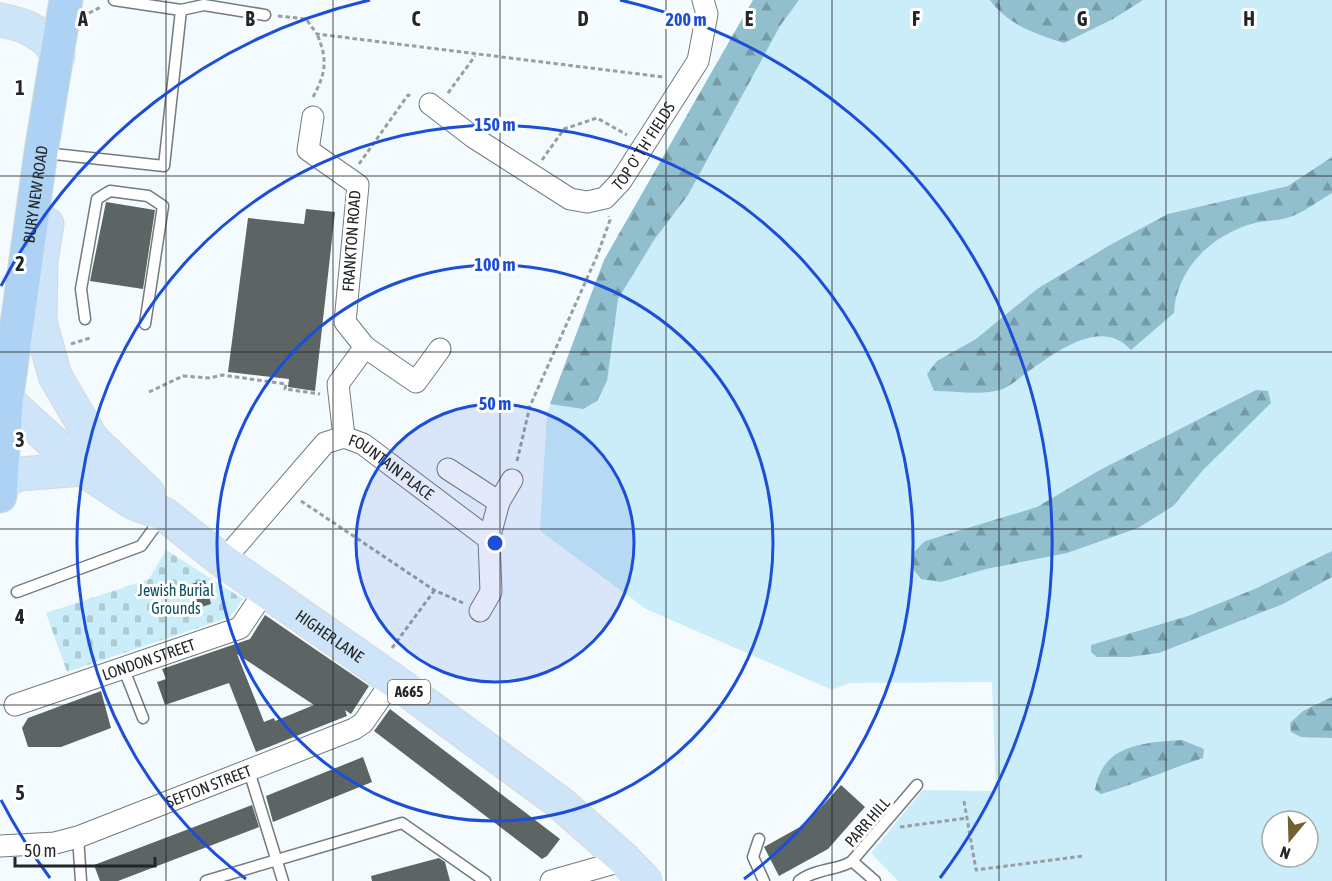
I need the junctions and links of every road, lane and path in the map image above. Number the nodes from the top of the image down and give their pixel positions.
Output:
1 (20, 0) edge
2 (44, 0) edge
3 (114, 0) edge
4 (703, 0) edge
5 (74, 8) edge
6 (181, 10) junction
7 (0, 15) edge
8 (265, 15) joint
9 (0, 20) edge
10 (317, 34) junction
11 (49, 45) junction
12 (475, 56) junction
13 (685, 80) junction
14 (433, 107) junction
15 (313, 117) joint
16 (644, 145) junction
17 (41, 152) junction
18 (531, 175) junction
19 (349, 177) junction
20 (605, 198) junction
21 (0, 295) edge
22 (86, 319) dead end
23 (145, 324) dead end
24 (365, 346) junction
25 (440, 349) dead end
26 (149, 392) dead end
27 (340, 395) junction
28 (3, 398) edge
29 (344, 437) junction
30 (448, 468) dead end
31 (82, 469) junction
32 (512, 480) joint
33 (1, 489) edge
34 (285, 490) junction
35 (499, 502) junction
36 (164, 514) junction
37 (489, 539) junction
38 (223, 561) junction
39 (434, 590) junction
40 (265, 591) junction
41 (17, 592) dead end
42 (480, 611) joint
43 (390, 667) junction
44 (123, 668) junction
45 (15, 705) dead end
46 (143, 718) dead end
47 (249, 771) junction
48 (917, 785) dead end
49 (964, 801) dead end
50 (967, 818) junction
51 (888, 820) junction
52 (78, 837) junction
53 (759, 839) dead end
54 (0, 846) edge
55 (1083, 856) dead end
56 (277, 859) junction
57 (852, 861) junction
58 (635, 870) edge
59 (81, 881) edge
60 (206, 881) edge
61 (283, 881) edge
62 (485, 881) edge
63 (551, 881) edge
64 (764, 881) edge
65 (799, 881) edge
66 (875, 881) edge

1 - 7 main road
2 - 11 highway, BURY NEW ROAD
3 - 5 path
3 - 6 lane
4 - 13 street, TOP O' TH' FIELDS
5 - 11 highway, BURY NEW ROAD
6 - 8 lane
6 - 17 lane
8 - 10 path
9 - 11 main road
10 - 12 path
10 - 15 path
11 - 17 highway, BURY NEW ROAD
11 - 21 highway, BURY NEW ROAD
12 - 13 path
12 - 14 path
13 - 16 street, TOP O' TH' FIELDS
14 - 18 street, TOP O' TH' FIELDS
14 - 19 path
15 - 19 street, FRANKTON ROAD
16 - 18 path
16 - 20 street, TOP O' TH' FIELDS
17 - 28 highway, BURY NEW ROAD
17 - 36 main road
18 - 20 street, TOP O' TH' FIELDS
19 - 24 street, FRANKTON ROAD
20 - 32 path
22 - 23 lane
24 - 25 street, FRANKTON ROAD
24 - 27 street
26 - 27 path
27 - 29 street
28 - 31 main road, HIGHER LANE / A665
28 - 33 highway, BURY NEW ROAD
29 - 34 street, FOUNTAIN PLACE
29 - 37 street, FOUNTAIN PLACE
30 - 35 street
31 - 33 main road
31 - 36 main road, HIGHER LANE / A665
32 - 35 street
34 - 38 street, FOUNTAIN PLACE
34 - 39 path
35 - 37 street
36 - 38 main road, HIGHER LANE / A665
36 - 41 lane
37 - 42 street
38 - 40 main road, HIGHER LANE / A665
39 - 42 path
39 - 43 path
40 - 43 main road, HIGHER LANE / A665
40 - 44 street, LONDON STREET
43 - 47 street, SEFTON STREET
43 - 58 main road, HIGHER LANE / A665
44 - 45 street, LONDON STREET
44 - 46 lane
47 - 52 street, SEFTON STREET
47 - 56 lane
48 - 51 lane, PARR HILL
49 - 50 path
50 - 51 path
50 - 55 path
51 - 57 lane, PARR HILL
52 - 54 street, SEFTON STREET
52 - 59 lane
53 - 64 lane
56 - 60 lane
56 - 61 lane
56 - 62 lane
57 - 65 lane, PARR HILL
57 - 66 lane
58 - 63 street

